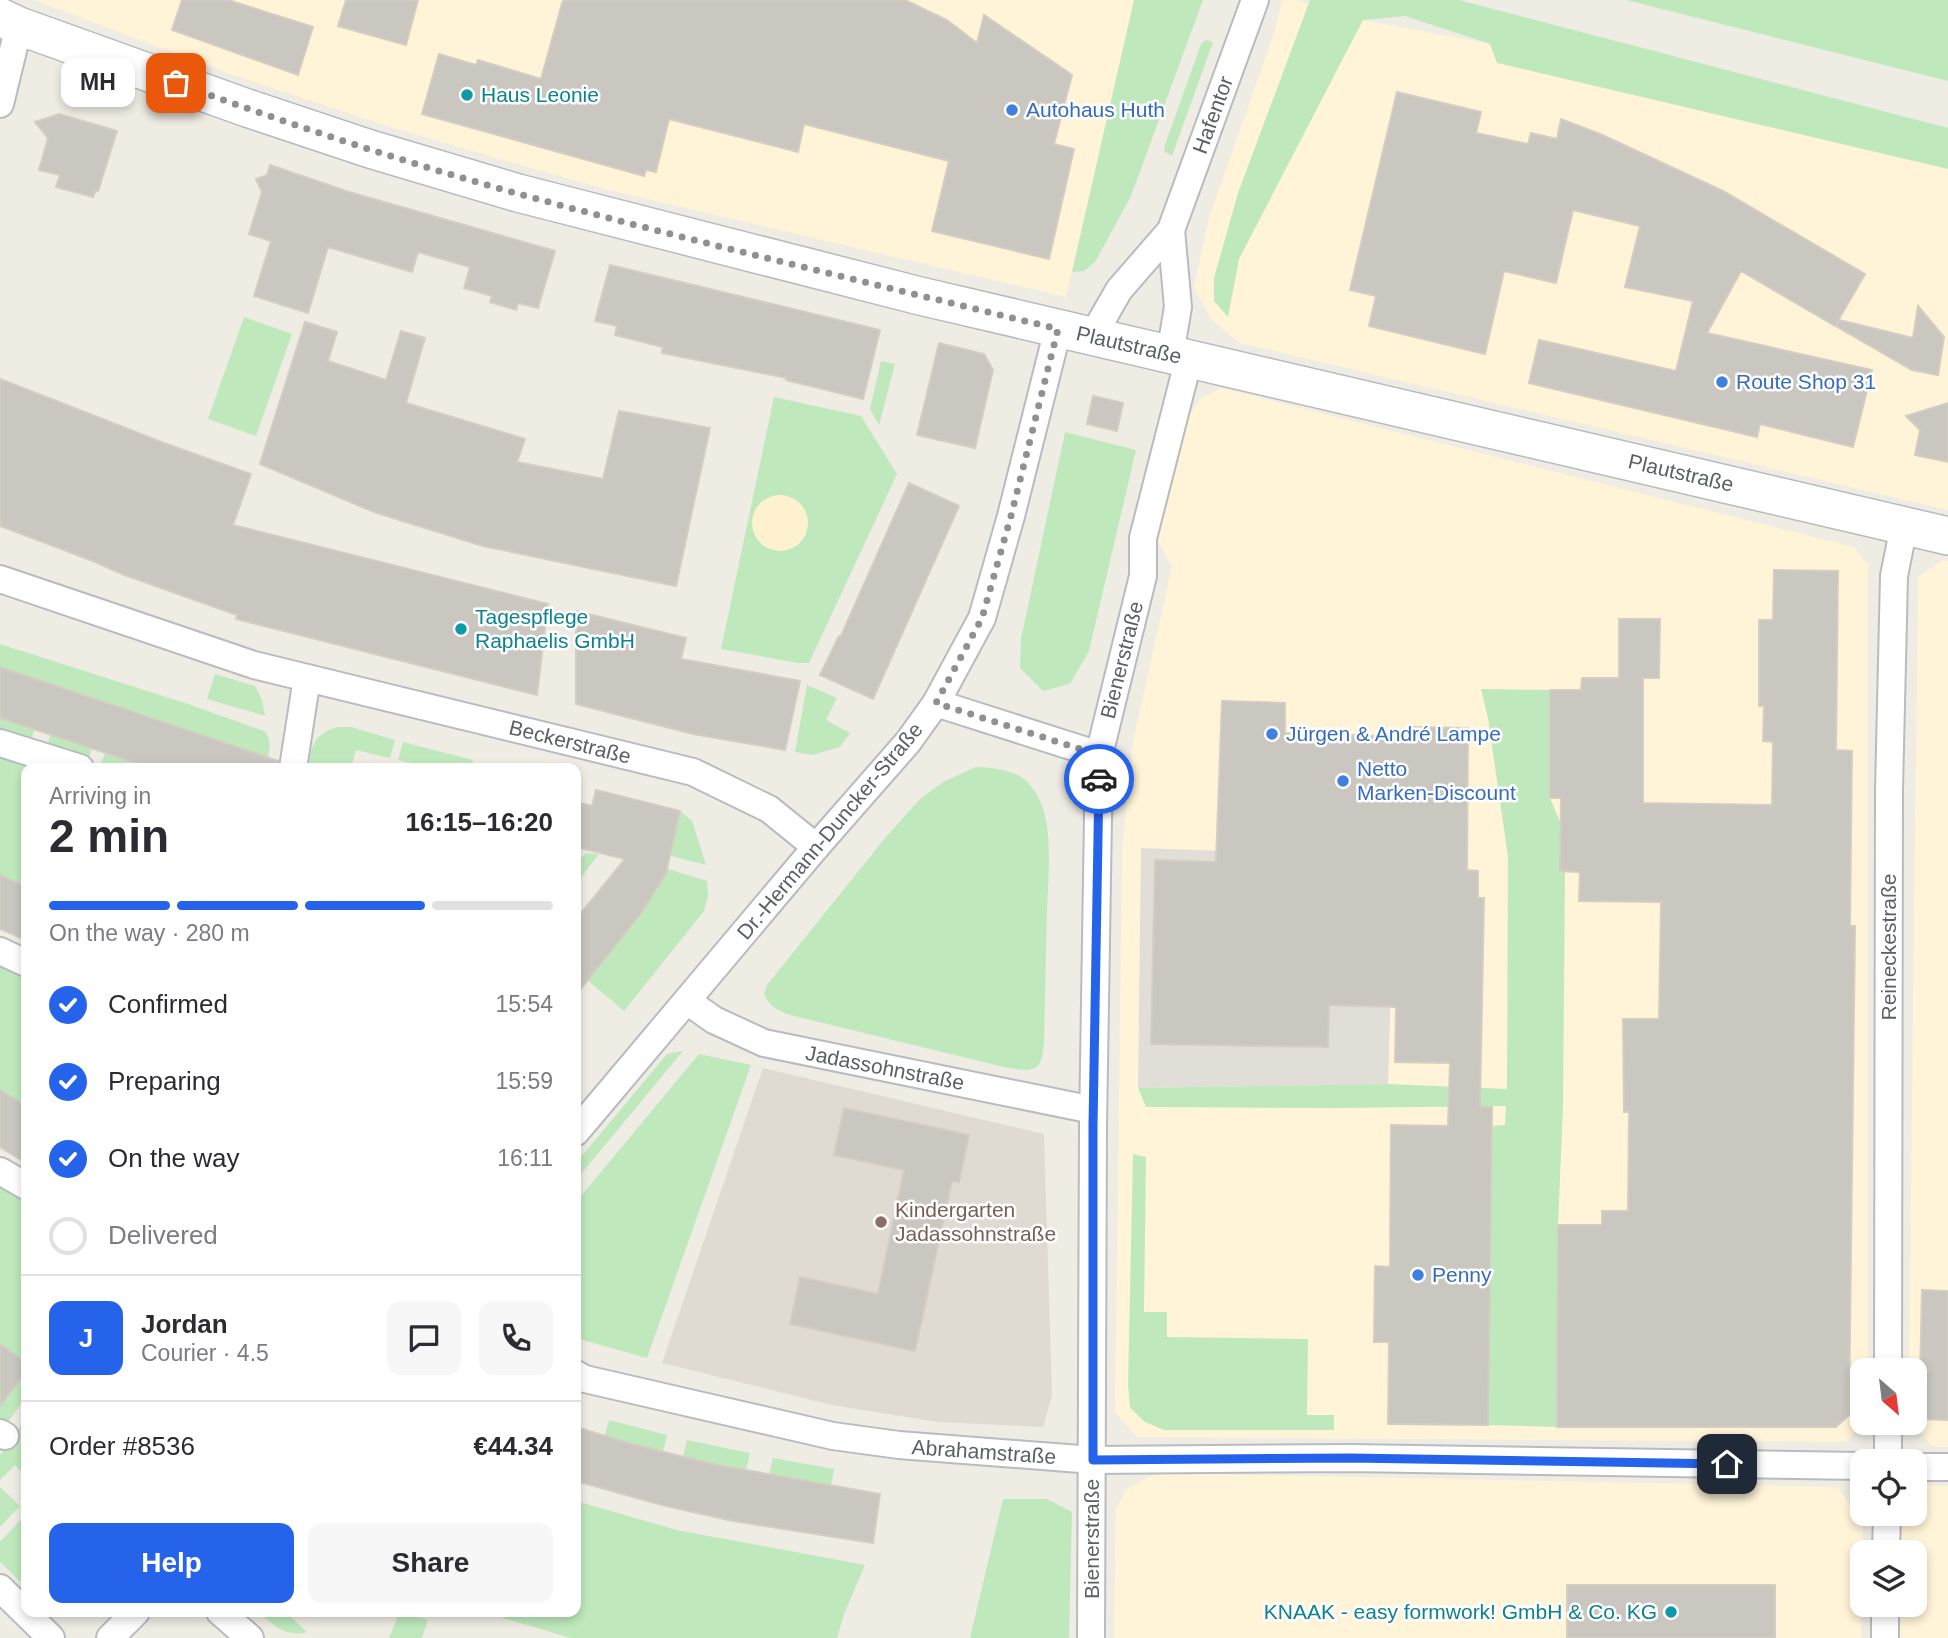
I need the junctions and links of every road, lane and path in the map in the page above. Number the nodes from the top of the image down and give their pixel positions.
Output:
1 (1255, 0) edge
2 (9, 22) edge
3 (0, 104) edge
4 (1171, 230) junction
5 (1075, 333) junction
6 (1179, 356) junction
7 (1903, 526) junction
8 (1948, 536) edge
9 (0, 579) edge
10 (307, 678) junction
11 (936, 703) junction
12 (0, 743) edge
13 (1099, 755) junction
14 (64, 763) edge
15 (294, 763) edge
16 (816, 847) junction
17 (0, 951) edge
18 (21, 961) edge
19 (687, 1001) junction
20 (1093, 1110) junction
21 (581, 1126) edge
22 (0, 1171) edge
23 (21, 1183) edge
24 (1888, 1358) edge
25 (581, 1377) edge
26 (1093, 1460) junction
27 (1850, 1466) edge
28 (1927, 1466) edge
29 (1948, 1467) edge
30 (0, 1588) edge
31 (21, 1609) edge
32 (30, 1617) edge
33 (131, 1617) edge
34 (226, 1617) edge
35 (1885, 1617) edge
36 (51, 1638) edge
37 (110, 1638) edge
38 (250, 1638) edge
39 (1091, 1638) edge
40 (1885, 1638) edge

1 - 4 street, Hafentor
2 - 3 street
2 - 5 main road, Plautstraße
4 - 5 street, Hafentor
4 - 6 street, Hafentor
5 - 6 main road, Plautstraße
5 - 11 street, Dr.-Hermann-Duncker-Straße
6 - 7 main road, Plautstraße
6 - 13 street, Bienerstraße
7 - 8 main road, Plautstraße
7 - 24 street, Reineckestraße
9 - 10 street, Beckerstraße
10 - 15 street
10 - 16 street, Beckerstraße
11 - 13 street
11 - 16 street, Dr.-Hermann-Duncker-Straße
12 - 14 street
13 - 20 street, Bienerstraße
16 - 19 street, Dr.-Hermann-Duncker-Straße
17 - 18 street
19 - 20 street, Jadassohnstraße
19 - 21 street, Dr.-Hermann-Duncker-Straße
20 - 26 street, Bienerstraße
22 - 23 street
25 - 26 street, Abrahamstraße
26 - 27 street, Abrahamstraße
26 - 39 street, Bienerstraße
28 - 29 street
30 - 31 street
32 - 36 street
33 - 37 street
34 - 38 street
35 - 40 street

